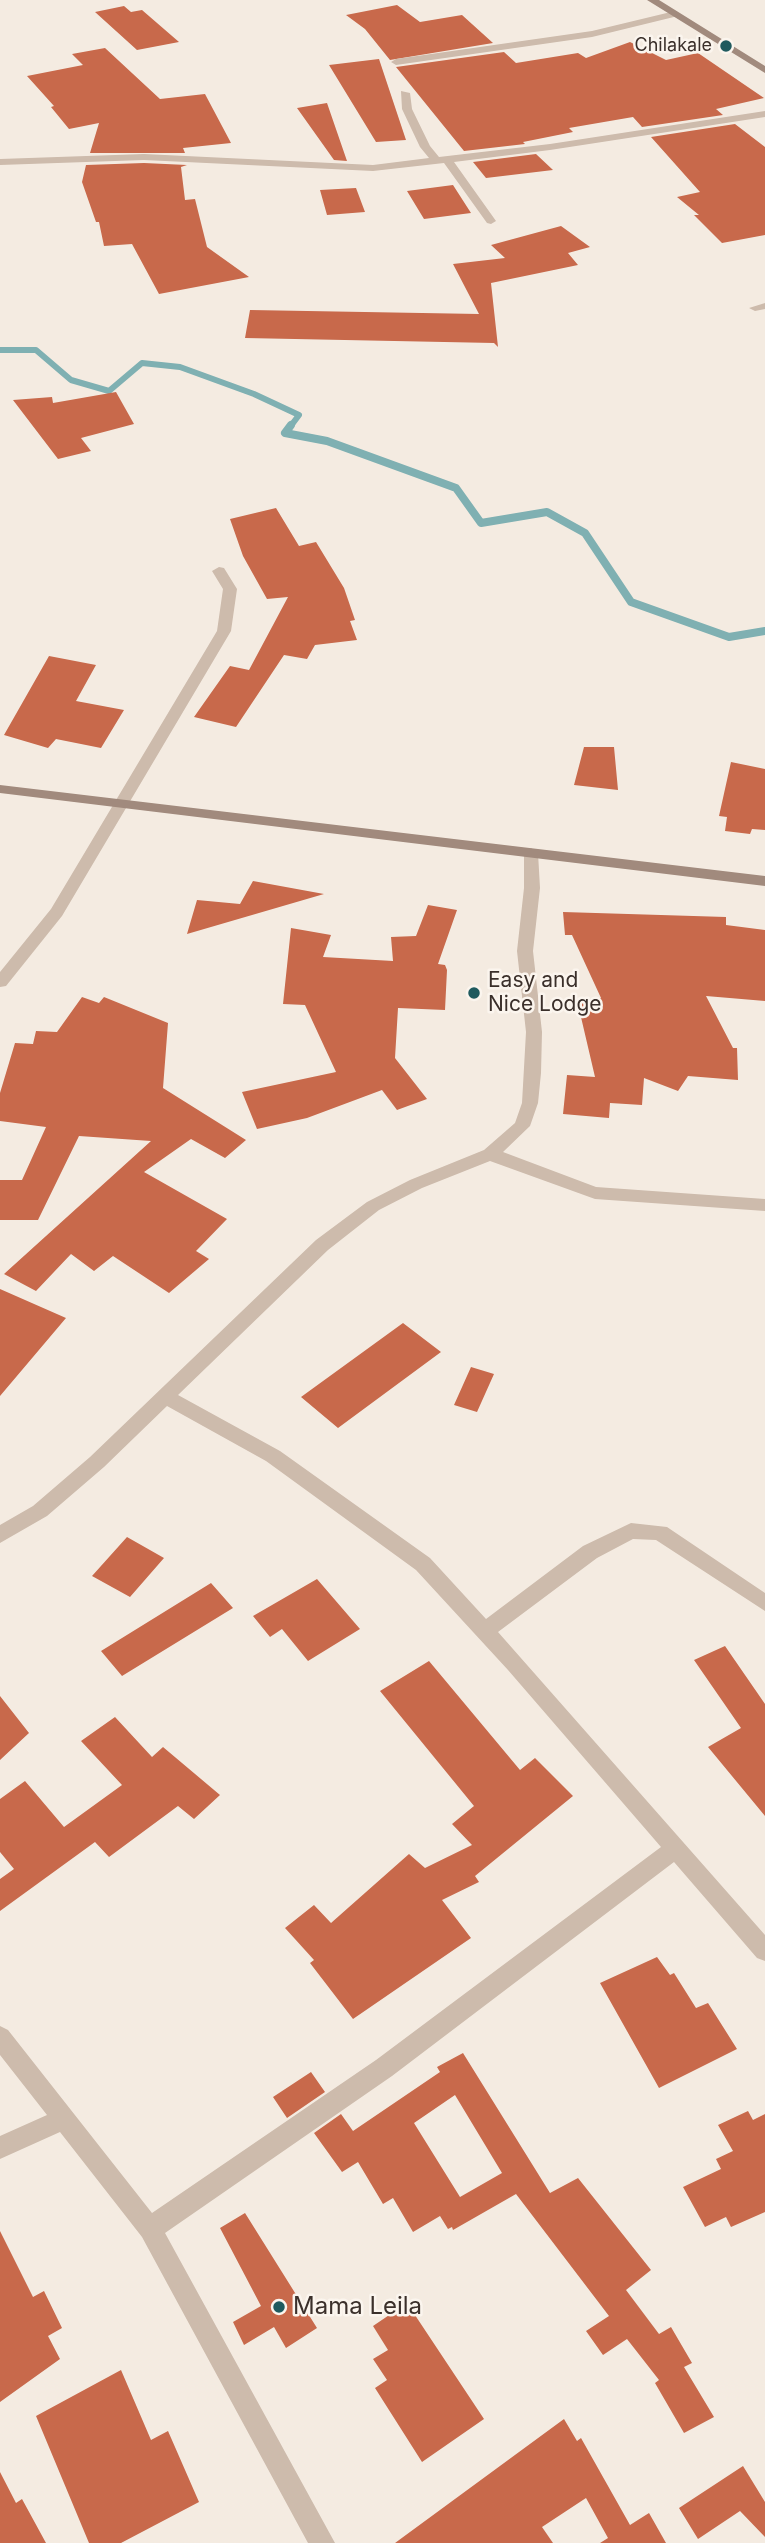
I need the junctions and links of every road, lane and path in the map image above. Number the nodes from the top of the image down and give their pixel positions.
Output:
1 (652, 0) edge
2 (675, 14) junction
3 (396, 62) dead end
4 (765, 70) edge
5 (405, 93) dead end
6 (765, 114) edge
7 (0, 162) edge
8 (443, 162) junction
9 (491, 221) dead end
10 (219, 571) dead end
11 (0, 789) edge
12 (120, 803) junction
13 (531, 853) junction
14 (765, 881) edge
15 (0, 982) edge
16 (490, 1154) junction
17 (765, 1205) edge
18 (165, 1396) junction
19 (0, 1535) edge
20 (765, 1603) edge
21 (484, 1631) junction
22 (676, 1848) junction
23 (765, 1951) edge
24 (0, 2036) edge
25 (65, 2118) junction
26 (0, 2148) edge
27 (150, 2229) junction
28 (322, 2543) edge

1 - 2 main road
2 - 3 street
2 - 4 main road
5 - 8 street
6 - 8 street
7 - 8 street
8 - 9 street
10 - 12 street
11 - 12 main road
12 - 13 main road
12 - 15 street
13 - 14 main road
13 - 16 street
16 - 17 street
16 - 18 street
18 - 19 street
18 - 21 street
20 - 21 street
21 - 22 street
22 - 23 street
22 - 27 street
24 - 25 street
25 - 26 street
25 - 27 street
27 - 28 street

